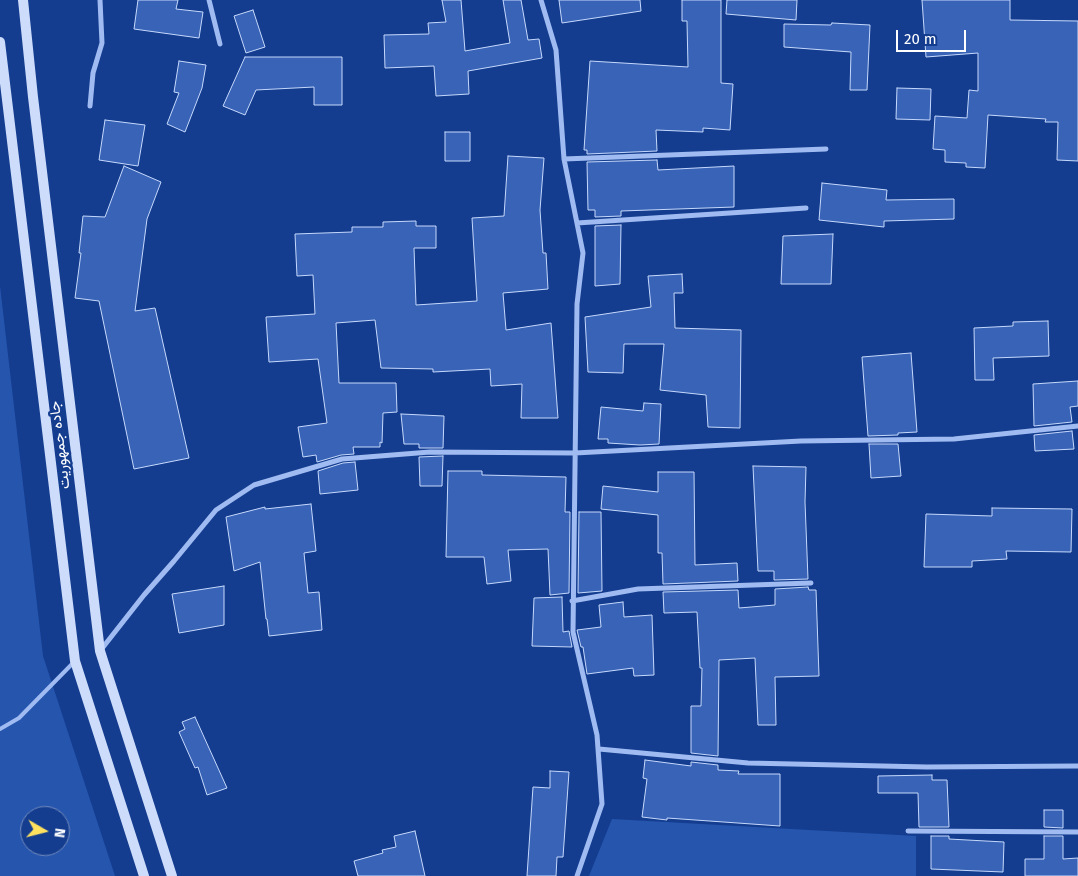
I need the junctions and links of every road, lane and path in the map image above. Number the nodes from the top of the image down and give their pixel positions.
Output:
1 (24, 0) edge
2 (100, 0) edge
3 (209, 0) edge
4 (541, 0) edge
5 (0, 42) edge
6 (220, 44) dead end
7 (90, 106) dead end
8 (826, 150) dead end
9 (564, 159) junction
10 (806, 208) dead end
11 (577, 223) junction
12 (1078, 426) edge
13 (575, 453) junction
14 (811, 583) dead end
15 (572, 601) junction
16 (100, 651) junction
17 (75, 661) junction
18 (0, 730) edge
19 (599, 749) junction
20 (1078, 766) edge
21 (908, 831) dead end
22 (1078, 832) edge
23 (144, 876) edge
24 (172, 876) edge
25 (577, 876) edge

1 - 16 main road, جاده جمهوریت
2 - 7 street
3 - 6 street
4 - 9 street
5 - 17 main road, جاده جمهوریت
8 - 9 street
9 - 11 street
10 - 11 street
11 - 13 street
12 - 13 street
13 - 15 street
13 - 16 street
14 - 15 street
15 - 19 street
16 - 24 main road, جاده جمهوریت
17 - 18 lane
17 - 23 main road, جاده جمهوریت
19 - 20 street
19 - 25 street
21 - 22 street

